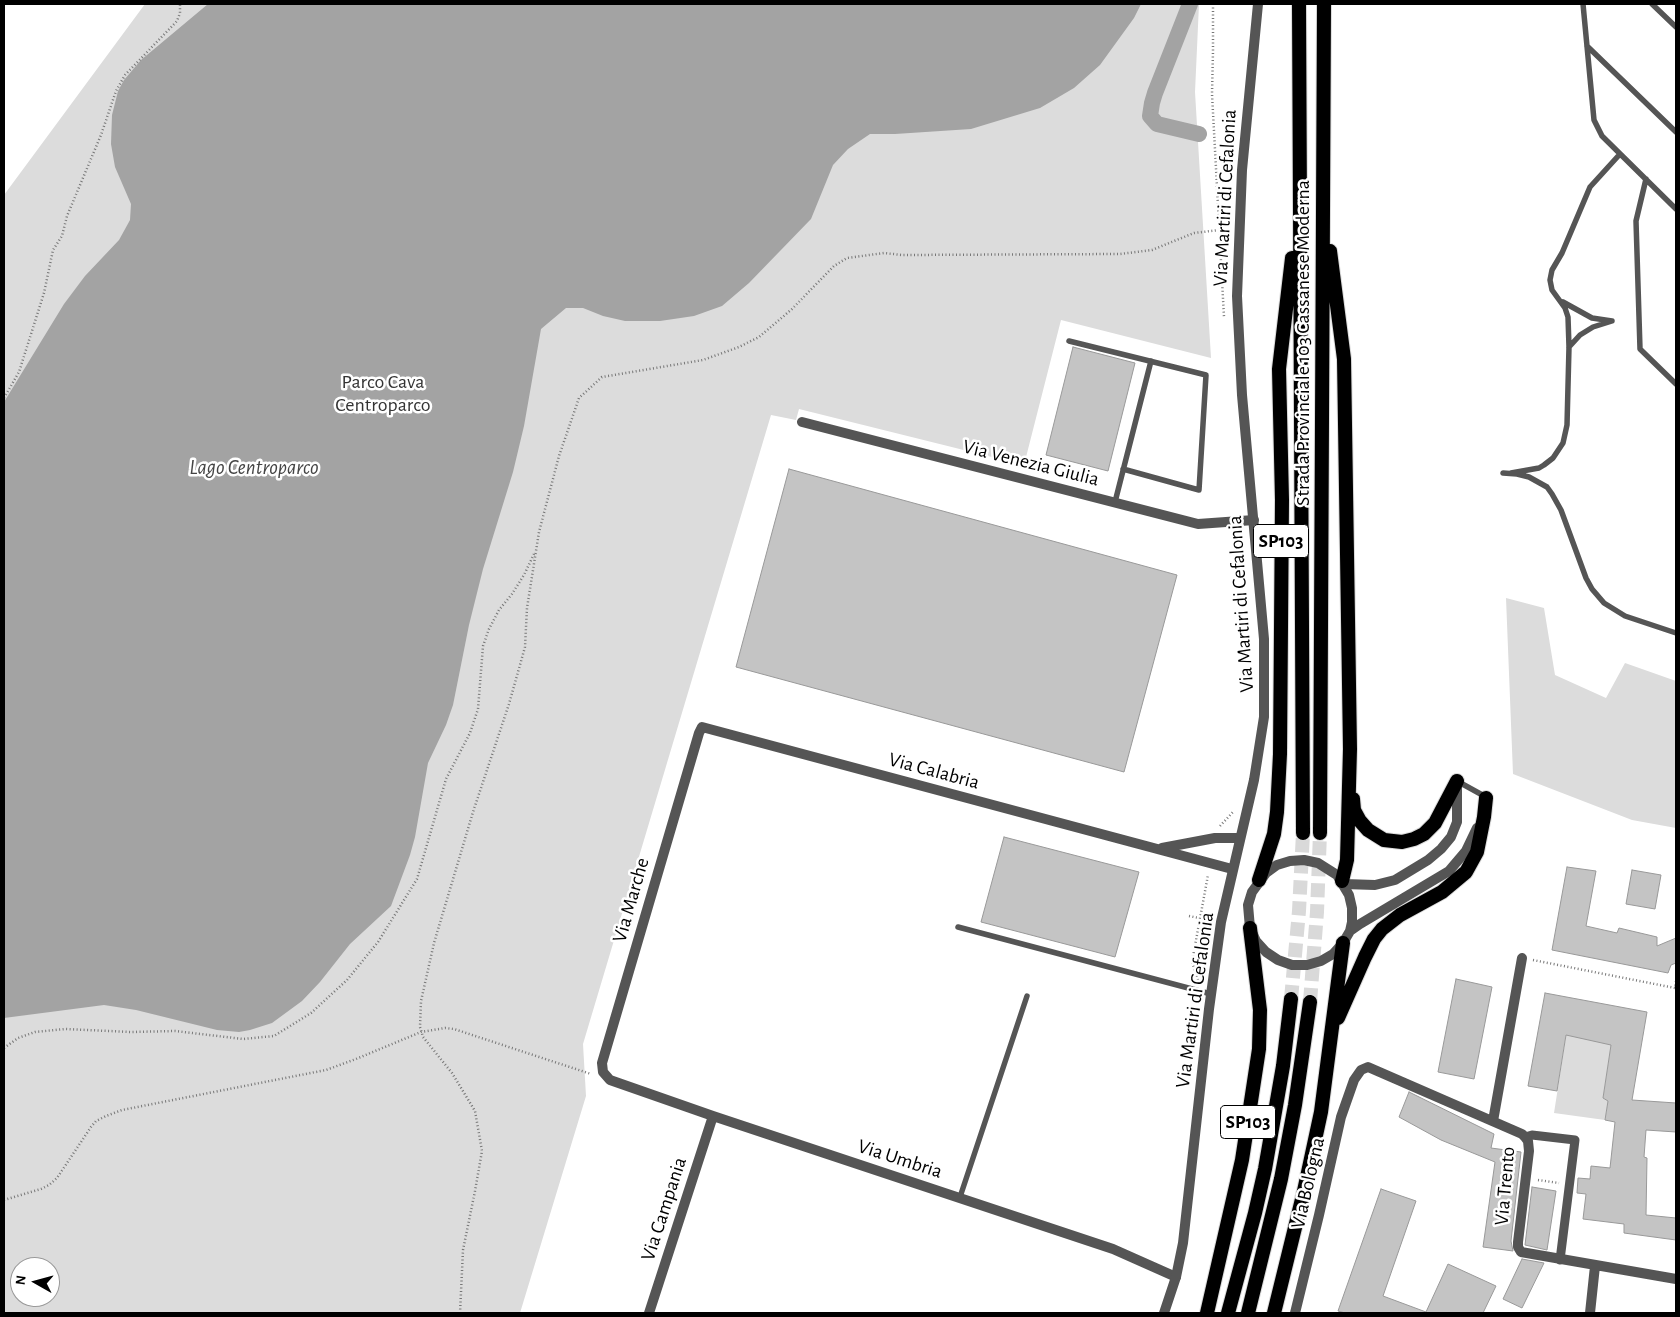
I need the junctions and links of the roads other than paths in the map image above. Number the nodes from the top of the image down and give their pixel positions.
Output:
1 (1258, 4) edge
2 (1299, 4) edge
3 (1324, 4) edge
4 (1583, 4) edge
5 (1652, 4) edge
6 (1676, 27) edge
7 (1587, 46) junction
8 (1676, 132) edge
9 (1620, 154) junction
10 (1646, 179) junction
11 (1298, 200) junction
12 (1324, 200) junction
13 (1676, 210) edge
14 (1559, 300) junction
15 (1069, 341) dead end
16 (1569, 347) junction
17 (1150, 361) junction
18 (1676, 384) edge
19 (802, 422) dead end
20 (1123, 469) junction
21 (1503, 473) dead end
22 (1511, 473) junction
23 (1115, 502) junction
24 (1254, 520) junction
25 (1676, 634) edge
26 (701, 728) joint
27 (1350, 749) junction
28 (1457, 782) junction
29 (1486, 798) junction
30 (1303, 833) tunnel mouth
31 (1320, 833) tunnel mouth
32 (1240, 838) junction
33 (1159, 849) junction
34 (1232, 869) junction
35 (1259, 880) junction
36 (1343, 882) junction
37 (958, 927) dead end
38 (1250, 928) junction
39 (1346, 937) junction
40 (1522, 958) road end
41 (1211, 994) junction
42 (1027, 996) dead end
43 (1291, 1000) tunnel mouth
44 (1310, 1002) tunnel mouth
45 (1332, 1033) junction
46 (1368, 1067) joint
47 (610, 1080) joint
48 (712, 1116) junction
49 (1493, 1121) junction
50 (1526, 1137) junction
51 (960, 1197) junction
52 (1560, 1260) junction
53 (1595, 1266) junction
54 (1176, 1276) junction
55 (1676, 1279) edge
56 (649, 1313) edge
57 (1164, 1313) edge
58 (1207, 1313) edge
59 (1228, 1313) edge
60 (1248, 1313) edge
61 (1274, 1313) edge
62 (1295, 1313) edge
63 (1590, 1313) edge

1 - 24 street, Via Martiri di Cefalonia
2 - 11 highway, Strada Provinciale 103 Cassanese Moderna / SP103
3 - 12 highway, Strada Provinciale 103 Cassanese Moderna / SP103
4 - 7 lane
5 - 6 lane
7 - 8 lane
7 - 9 lane
9 - 10 lane
9 - 14 lane
10 - 13 lane
10 - 18 lane
11 - 30 highway, Strada Provinciale 103 Cassanese Moderna / SP103
11 - 35 highway, SP103
12 - 27 highway, SP103
12 - 31 highway, Strada Provinciale 103 Cassanese Moderna / SP103
14 - 16 lane
14 - 16 lane
15 - 17 lane
16 - 22 lane
17 - 20 lane
17 - 20 lane
19 - 23 street, Via Venezia Giulia
20 - 23 lane
21 - 22 lane
22 - 25 lane
23 - 24 street, Via Venezia Giulia
24 - 32 street, Via Martiri di Cefalonia
26 - 33 street, Via Calabria
26 - 47 street, Via Marche
27 - 28 highway, SP103
27 - 36 highway, SP103
28 - 29 lane
28 - 36 street
29 - 39 street
29 - 45 highway
32 - 33 street, Via Calabria
32 - 34 street, Via Martiri di Cefalonia
33 - 34 street, Via Calabria
34 - 41 street, Via Martiri di Cefalonia
35 - 36 street
35 - 38 street
36 - 39 street
37 - 41 lane
38 - 39 street
38 - 58 highway, SP103
39 - 45 highway
40 - 49 street
41 - 54 street, Via Martiri di Cefalonia
42 - 51 lane
43 - 59 highway, SP103
44 - 60 highway, SP103
45 - 61 highway
46 - 49 street, Via Trento
46 - 62 street, Via Bologna
47 - 48 street, Via Umbria
48 - 51 street, Via Umbria
48 - 56 street, Via Campania
49 - 50 street, Via Trento
50 - 52 street, Via Trento
50 - 52 street
51 - 54 street, Via Umbria
52 - 53 street, Via Trento
53 - 55 street, Via Trento
53 - 63 street
54 - 57 street, Via Martiri di Cefalonia

